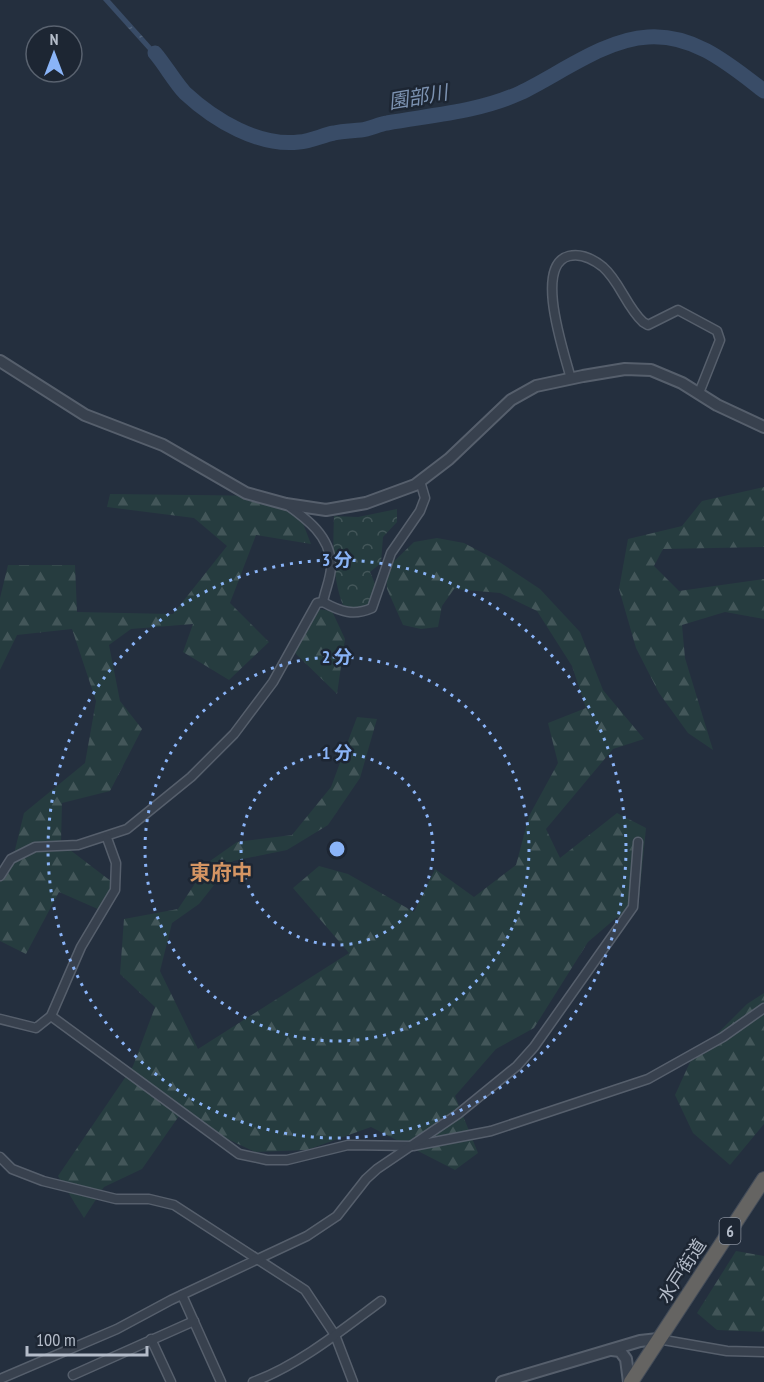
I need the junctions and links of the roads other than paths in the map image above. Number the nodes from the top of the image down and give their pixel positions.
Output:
1 (0, 361) edge
2 (571, 379) junction
3 (699, 393) junction
4 (764, 427) edge
5 (420, 481) junction
6 (286, 504) junction
7 (324, 602) junction
8 (107, 838) junction
9 (638, 842) dead end
10 (0, 876) edge
11 (764, 1008) edge
12 (51, 1016) junction
13 (0, 1019) edge
14 (413, 1146) junction
15 (0, 1157) edge
16 (764, 1179) edge
17 (259, 1260) junction
18 (182, 1295) junction
19 (381, 1301) dead end
20 (194, 1320) junction
21 (335, 1335) junction
22 (151, 1339) junction
23 (658, 1340) junction
24 (612, 1350) junction
25 (764, 1352) edge
26 (73, 1375) dead end
27 (0, 1379) edge
28 (171, 1382) edge
29 (221, 1382) edge
30 (253, 1382) edge
31 (353, 1382) edge
32 (502, 1382) edge
33 (630, 1382) edge

1 - 6 street
2 - 3 street
2 - 3 street
2 - 5 street
3 - 4 street
5 - 6 street
5 - 7 street
6 - 7 street
7 - 8 street
8 - 10 street
8 - 12 street
9 - 14 street
11 - 14 street
12 - 13 street
12 - 14 street
14 - 17 street
15 - 17 street
16 - 23 highway, 水戸街道 / 6
17 - 18 street
17 - 21 street
18 - 20 street
18 - 27 street
19 - 21 street
20 - 22 street
20 - 29 street
21 - 30 street
21 - 31 street
22 - 26 street
22 - 28 street
23 - 24 street
23 - 25 street
23 - 33 highway, 水戸街道 / 6
24 - 32 street
24 - 33 street

